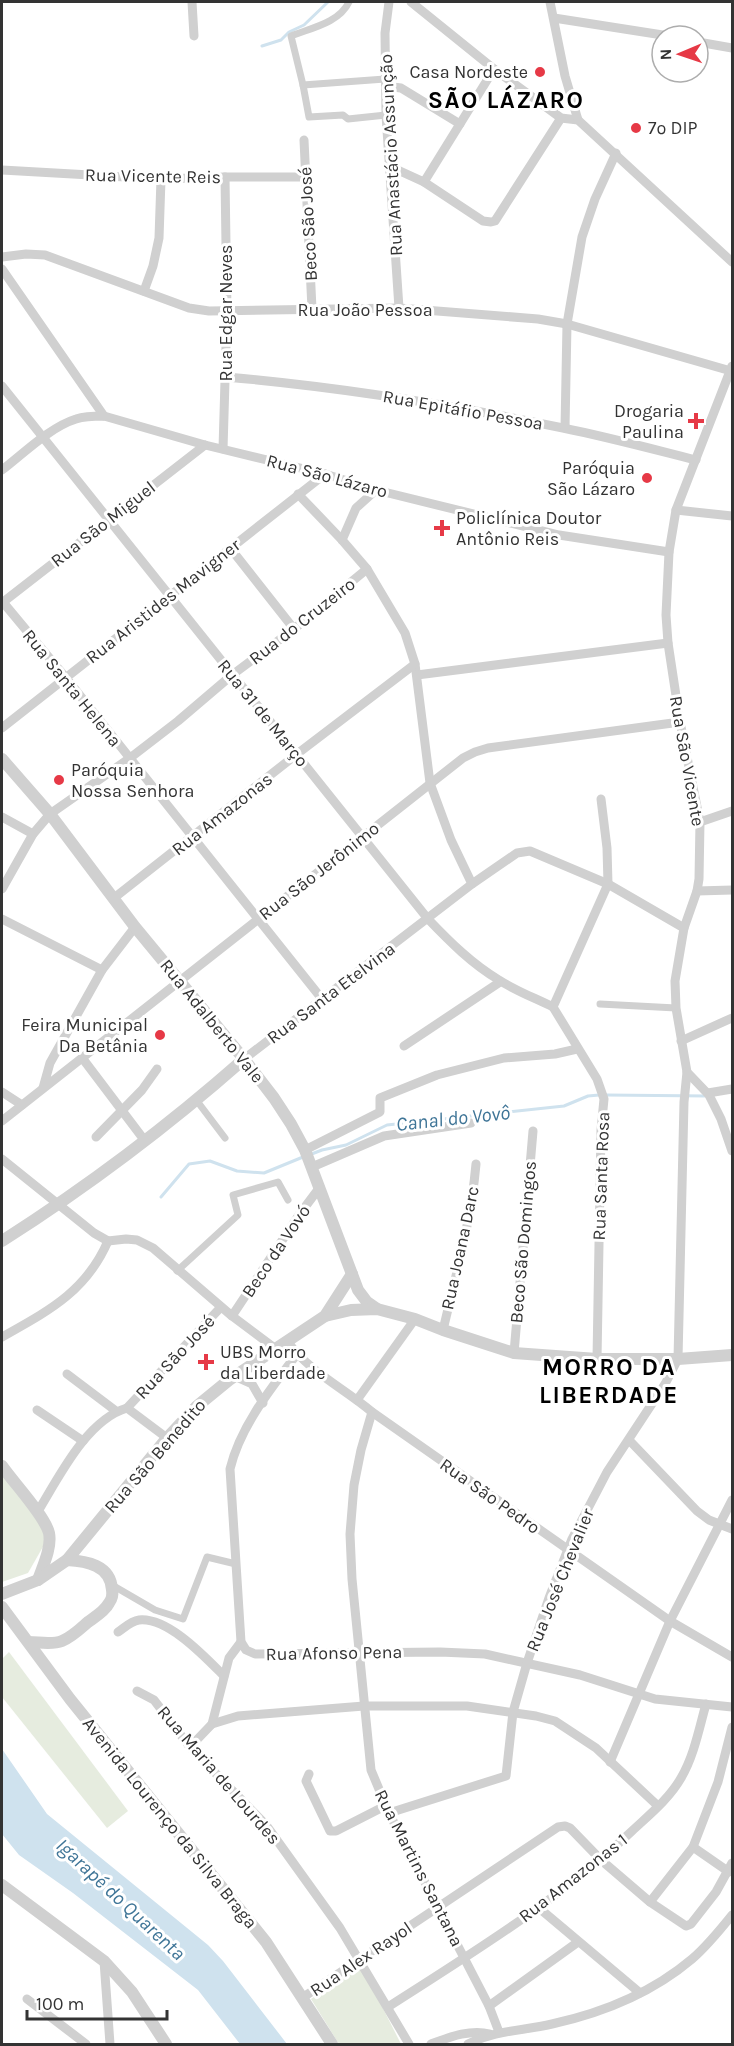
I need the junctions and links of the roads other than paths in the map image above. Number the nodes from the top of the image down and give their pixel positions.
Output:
1 (192, 2) edge
2 (349, 2) edge
3 (389, 2) edge
4 (411, 2) edge
5 (550, 2) edge
6 (554, 18) junction
7 (650, 33) edge
8 (194, 36) dead end
9 (710, 44) edge
10 (732, 48) edge
11 (494, 69) junction
12 (386, 82) junction
13 (303, 85) junction
14 (386, 115) junction
15 (561, 118) junction
16 (579, 120) junction
17 (460, 124) junction
18 (304, 140) dead end
19 (616, 153) junction
20 (389, 166) junction
21 (2, 170) edge
22 (225, 177) junction
23 (305, 177) junction
24 (161, 179) junction
25 (424, 182) junction
26 (2, 257) edge
27 (732, 262) edge
28 (2, 269) edge
29 (144, 291) junction
30 (399, 308) junction
31 (312, 309) junction
32 (227, 312) junction
33 (567, 324) junction
34 (731, 368) edge
35 (226, 377) junction
36 (2, 386) edge
37 (104, 416) junction
38 (565, 428) junction
39 (44, 438) junction
40 (205, 445) junction
41 (224, 449) junction
42 (696, 460) junction
43 (2, 471) edge
44 (325, 474) junction
45 (376, 490) junction
46 (298, 494) junction
47 (676, 510) junction
48 (732, 516) edge
49 (108, 519) junction
50 (342, 540) junction
51 (231, 549) junction
52 (669, 552) junction
53 (367, 569) junction
54 (169, 597) junction
55 (2, 602) edge
56 (294, 629) junction
57 (668, 644) junction
58 (416, 664) junction
59 (232, 675) junction
60 (417, 675) junction
61 (66, 678) junction
62 (680, 722) junction
63 (2, 728) edge
64 (297, 754) junction
65 (130, 758) junction
66 (2, 759) edge
67 (430, 783) junction
68 (601, 799) dead end
69 (732, 811) edge
70 (50, 814) junction
71 (2, 817) edge
72 (700, 822) junction
73 (33, 834) junction
74 (361, 837) junction
75 (192, 838) junction
76 (472, 884) junction
77 (608, 884) junction
78 (2, 889) edge
79 (732, 890) edge
80 (697, 891) junction
81 (114, 898) junction
82 (259, 918) junction
83 (2, 919) edge
84 (428, 919) junction
85 (135, 927) junction
86 (684, 928) junction
87 (102, 970) junction
88 (179, 982) junction
89 (500, 982) junction
90 (322, 999) junction
91 (600, 1004) dead end
92 (553, 1007) junction
93 (676, 1008) junction
94 (732, 1018) edge
95 (681, 1041) junction
96 (404, 1046) dead end
97 (577, 1049) junction
98 (83, 1059) junction
99 (244, 1059) junction
100 (157, 1069) dead end
101 (687, 1072) junction
102 (42, 1089) junction
103 (732, 1089) edge
104 (2, 1092) edge
105 (709, 1096) junction
106 (197, 1101) junction
107 (22, 1105) junction
108 (122, 1111) junction
109 (2, 1121) edge
110 (471, 1123) dead end
111 (533, 1131) dead end
112 (96, 1137) dead end
113 (225, 1138) dead end
114 (145, 1141) junction
115 (732, 1151) edge
116 (308, 1157) junction
117 (2, 1159) edge
118 (476, 1164) dead end
119 (320, 1187) junction
120 (288, 1200) dead end
121 (58, 1205) junction
122 (2, 1240) edge
123 (108, 1240) junction
124 (177, 1270) junction
125 (352, 1274) junction
126 (221, 1307) junction
127 (377, 1309) junction
128 (232, 1316) junction
129 (325, 1316) junction
130 (415, 1319) junction
131 (442, 1330) junction
132 (2, 1337) edge
133 (288, 1342) junction
134 (276, 1350) junction
135 (514, 1353) junction
136 (297, 1354) junction
137 (732, 1355) edge
138 (597, 1359) junction
139 (678, 1359) junction
140 (66, 1374) dead end
141 (234, 1376) junction
142 (357, 1400) junction
143 (263, 1402) junction
144 (127, 1408) junction
145 (37, 1410) dead end
146 (116, 1412) junction
147 (372, 1412) junction
148 (167, 1437) junction
149 (629, 1440) junction
150 (83, 1441) junction
151 (2, 1466) edge
152 (732, 1500) edge
153 (37, 1513) junction
154 (721, 1524) junction
155 (732, 1529) edge
156 (568, 1550) junction
157 (67, 1560) junction
158 (236, 1564) junction
159 (38, 1580) junction
160 (112, 1585) junction
161 (2, 1594) edge
162 (2, 1607) edge
163 (670, 1621) junction
164 (118, 1632) dead end
165 (29, 1642) junction
166 (241, 1642) junction
167 (359, 1653) junction
168 (732, 1657) edge
169 (527, 1663) junction
170 (224, 1677) junction
171 (137, 1691) dead end
172 (637, 1695) junction
173 (706, 1704) junction
174 (364, 1706) junction
175 (732, 1707) edge
176 (513, 1712) junction
177 (212, 1724) junction
178 (732, 1727) edge
179 (190, 1747) junction
180 (610, 1762) junction
181 (309, 1774) dead end
182 (658, 1806) junction
183 (387, 1809) junction
184 (693, 1847) junction
185 (602, 1860) junction
186 (730, 1868) edge
187 (2, 1885) edge
188 (650, 1902) junction
189 (439, 1906) junction
190 (539, 1908) junction
191 (732, 1915) edge
192 (578, 1942) junction
193 (465, 1957) junction
194 (359, 1960) junction
195 (104, 1961) junction
196 (640, 1993) junction
197 (302, 1998) junction
198 (27, 1999) dead end
199 (489, 2006) junction
200 (388, 2007) junction
201 (494, 2033) junction
202 (86, 2044) edge
203 (110, 2044) edge
204 (166, 2044) edge
205 (332, 2044) edge
206 (409, 2044) edge
207 (431, 2044) edge
208 (468, 2044) edge

1 - 8 street
2 - 13 street
3 - 12 street, Rua Anastácio Assunção
4 - 11 street
5 - 6 street
6 - 7 street
6 - 16 street
9 - 10 street
11 - 15 street
11 - 17 street
12 - 13 street
12 - 14 street, Rua Anastácio Assunção
12 - 17 street
13 - 14 street
14 - 20 street, Rua Anastácio Assunção
15 - 16 street
15 - 25 street
16 - 19 street
17 - 25 street
18 - 23 street, Beco São José
19 - 27 street
19 - 33 street
20 - 25 street
20 - 30 street, Rua Anastácio Assunção
21 - 24 street, Rua Vicente Reis
22 - 23 street, Rua Vicente Reis
22 - 24 street, Rua Vicente Reis
22 - 32 street, Rua Edgar Neves
23 - 31 street, Beco São José
24 - 29 street
26 - 29 street, Rua João Pessoa
28 - 37 street
29 - 32 street, Rua João Pessoa
30 - 31 street, Rua João Pessoa
30 - 33 street, Rua João Pessoa
31 - 32 street, Rua João Pessoa
32 - 35 street, Rua Edgar Neves
33 - 34 street, Rua João Pessoa
33 - 38 street
34 - 42 street, Rua São Vicente
35 - 38 street, Rua Epitáfio Pessoa
35 - 41 street, Rua Edgar Neves
36 - 39 street, Rua 31 de Março
37 - 39 street, Rua São Lázaro
37 - 40 street, Rua São Lázaro
38 - 42 street, Rua Epitáfio Pessoa
39 - 43 street, Rua São Lázaro
39 - 49 street, Rua 31 de Março
40 - 41 street, Rua São Lázaro
40 - 49 street, Rua São Miguel
41 - 44 street, Rua São Lázaro
42 - 47 street, Rua São Vicente
44 - 45 street, Rua São Lázaro
44 - 46 street, Rua Aristides Mavigner
45 - 50 street
45 - 52 street, Rua São Lázaro
46 - 50 street
46 - 51 street, Rua Aristides Mavigner
47 - 48 street
47 - 52 street, Rua São Vicente
49 - 54 street, Rua 31 de Março
49 - 55 street, Rua São Miguel
50 - 53 street
51 - 54 street, Rua Aristides Mavigner
51 - 56 street
52 - 57 street, Rua São Vicente
53 - 56 street, Rua do Cruzeiro
53 - 58 street
54 - 59 street, Rua 31 de Março
54 - 61 street, Rua Aristides Mavigner
55 - 61 street, Rua Santa Helena
56 - 59 street, Rua do Cruzeiro
57 - 60 street
57 - 62 street, Rua São Vicente
58 - 60 street
58 - 64 street, Rua Amazonas
59 - 64 street, Rua 31 de Março
59 - 65 street, Rua do Cruzeiro
60 - 67 street
61 - 63 street, Rua Aristides Mavigner
61 - 65 street, Rua Santa Helena
62 - 67 street, Rua São Jerônimo
62 - 72 street, Rua São Vicente
64 - 74 street, Rua 31 de Março
64 - 75 street, Rua Amazonas
65 - 70 street, Rua do Cruzeiro
65 - 75 street, Rua Santa Helena
66 - 70 street, Rua Adalberto Vale
67 - 74 street, Rua São Jerônimo
67 - 76 street
68 - 77 street
69 - 72 street
70 - 73 street, Rua do Cruzeiro
70 - 81 street, Rua Adalberto Vale
71 - 73 street
72 - 80 street, Rua São Vicente
73 - 78 street, Rua do Cruzeiro
74 - 82 street, Rua São Jerônimo
74 - 84 street, Rua 31 de Março
75 - 81 street, Rua Amazonas
75 - 82 street, Rua Santa Helena
76 - 77 street, Rua Santa Etelvina
76 - 84 street, Rua Santa Etelvina
77 - 86 street
77 - 92 street
79 - 80 street
80 - 86 street, Rua São Vicente
81 - 85 street, Rua Adalberto Vale
82 - 88 street, Rua São Jerônimo
82 - 90 street, Rua Santa Helena
83 - 87 street
84 - 89 street, Rua 31 de Março
84 - 90 street, Rua Santa Etelvina
85 - 87 street
85 - 88 street, Rua Adalberto Vale
86 - 93 street, Rua São Vicente
87 - 102 street
88 - 98 street, Rua São Jerônimo
88 - 99 street, Rua Adalberto Vale
89 - 92 street, Rua 31 de Março
89 - 96 street
90 - 99 street, Rua Santa Etelvina
91 - 93 street
92 - 97 street, Rua Santa Rosa
93 - 95 street, Rua São Vicente
94 - 95 street
95 - 101 street, Rua São Vicente
97 - 116 street
97 - 138 street, Rua Santa Rosa
98 - 102 street, Rua São Jerônimo
98 - 108 street
99 - 106 street, Rua Santa Etelvina
99 - 116 street, Rua Adalberto Vale
100 - 108 street
101 - 105 street
101 - 139 street, Rua José Chevalier
102 - 107 street, Rua São Jerônimo
103 - 105 street
104 - 107 street
105 - 115 street
106 - 113 street
106 - 114 street, Rua Santa Etelvina
107 - 109 street, Rua São Jerônimo
108 - 112 street
108 - 114 street
110 - 116 street
111 - 135 street, Beco São Domingos
114 - 121 street, Rua Santa Etelvina
116 - 119 street, Rua Adalberto Vale
117 - 121 street
118 - 131 street, Rua Joana Darc
119 - 125 street, Rua Adalberto Vale
119 - 128 street, Beco da Vovó
120 - 124 street
121 - 122 street, Rua Santa Etelvina
121 - 123 street
123 - 124 street
123 - 132 street
124 - 126 street
125 - 127 street, Rua Adalberto Vale
125 - 129 street, Rua São Benedito
126 - 128 street
126 - 144 street, Rua São José
127 - 129 street, Rua São Benedito
127 - 130 street, Rua São Benedito
128 - 134 street
129 - 133 street, Rua São Benedito
130 - 131 street, Rua São Benedito
130 - 142 street
131 - 135 street, Rua São Benedito
133 - 134 street, Rua São Benedito
133 - 136 street, Rua São Pedro
134 - 141 street, Rua São Benedito
135 - 138 street, Rua São Benedito
136 - 142 street, Rua São Pedro
136 - 143 street, Rua Afonso Pena
137 - 139 street, Rua São Benedito
138 - 139 street, Rua São Benedito
139 - 149 street, Rua José Chevalier
140 - 146 street
141 - 143 street
141 - 148 street, Rua São Benedito
142 - 147 street, Rua São Pedro
143 - 158 street, Rua Afonso Pena
144 - 146 street, Rua São José
144 - 148 street
145 - 150 street
146 - 150 street, Rua São José
147 - 156 street, Rua São Pedro
147 - 167 street, Rua Martins Santana
148 - 157 street, Rua São Benedito
149 - 154 street
149 - 156 street, Rua José Chevalier
150 - 153 street, Rua São José
151 - 153 street
152 - 154 street
153 - 159 street
154 - 155 street
154 - 163 street
156 - 163 street, Rua São Pedro
156 - 169 street, Rua José Chevalier
157 - 159 street, Rua São Benedito
157 - 160 street
158 - 160 street
158 - 166 street, Rua Afonso Pena
159 - 161 street, Rua São Benedito
160 - 165 street
162 - 165 street, Avenida Lourenço da Silva Braga
163 - 168 street, Rua São Pedro
163 - 172 street
164 - 170 street
165 - 197 street, Avenida Lourenço da Silva Braga
166 - 167 street, Rua Afonso Pena
166 - 170 street, Rua Maria de Lourdes
167 - 169 street, Rua Afonso Pena
167 - 174 street, Rua Martins Santana
169 - 172 street, Rua Afonso Pena
169 - 176 street, Rua José Chevalier
170 - 177 street, Rua Maria de Lourdes
171 - 179 street, Rua Maria de Lourdes
172 - 173 street, Rua Afonso Pena
172 - 180 street
173 - 175 street, Rua Afonso Pena
173 - 182 street, Rua Amazonas 1
174 - 176 street
174 - 177 street
174 - 183 street, Rua Martins Santana
176 - 180 street
176 - 183 street, Rua José Chevalier
177 - 179 street
178 - 184 street
179 - 194 street, Rua Maria de Lourdes
180 - 182 street
181 - 183 street
182 - 185 street, Rua Amazonas 1
183 - 189 street, Rua Martins Santana
184 - 186 street
184 - 188 street
185 - 188 street
185 - 189 street, Rua Alex Rayol
185 - 190 street, Rua Amazonas 1
186 - 188 street
187 - 195 street
189 - 193 street, Rua Martins Santana
189 - 194 street, Rua Alex Rayol
190 - 192 street
190 - 193 street, Rua Amazonas 1
191 - 196 street
192 - 196 street
192 - 199 street
193 - 199 street, Rua Martins Santana
193 - 200 street, Rua Amazonas 1
194 - 197 street, Rua Alex Rayol
194 - 200 street, Rua Maria de Lourdes
195 - 203 street
195 - 204 street
196 - 201 street
197 - 205 street, Avenida Lourenço da Silva Braga
198 - 202 street
199 - 201 street, Rua Martins Santana
200 - 206 street, Rua Maria de Lourdes
201 - 207 street
201 - 208 street

